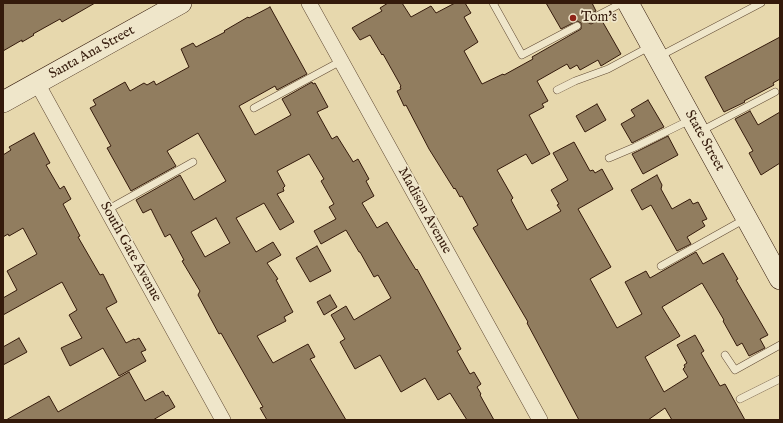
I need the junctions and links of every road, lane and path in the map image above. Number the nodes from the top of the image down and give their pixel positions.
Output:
1 (181, 3) edge
2 (309, 3) edge
3 (493, 3) edge
4 (622, 3) edge
5 (628, 3) edge
6 (761, 3) edge
7 (591, 19) dead end
8 (577, 26) dead end
9 (654, 52) junction
10 (341, 61) junction
11 (37, 83) junction
12 (557, 90) dead end
13 (775, 92) dead end
14 (3, 102) edge
15 (254, 108) dead end
16 (695, 125) junction
17 (609, 158) dead end
18 (192, 162) dead end
19 (107, 210) junction
20 (747, 218) junction
21 (661, 266) dead end
22 (780, 279) edge
23 (780, 346) edge
24 (725, 355) dead end
25 (780, 379) edge
26 (740, 399) dead end
27 (223, 420) edge
28 (540, 420) edge

1 - 11 main road, Santa Ana Street
2 - 10 street, Madison Avenue
3 - 8 lane
4 - 7 lane
5 - 9 main road, State Street
6 - 9 lane
9 - 12 lane
9 - 16 main road, State Street
10 - 15 lane
10 - 28 street, Madison Avenue
11 - 14 main road, Santa Ana Street
11 - 19 street, South Gate Avenue
13 - 16 lane
16 - 17 lane
16 - 20 main road, State Street
18 - 19 lane
19 - 27 street, South Gate Avenue
20 - 21 lane
20 - 22 main road, State Street
23 - 24 lane
25 - 26 lane

